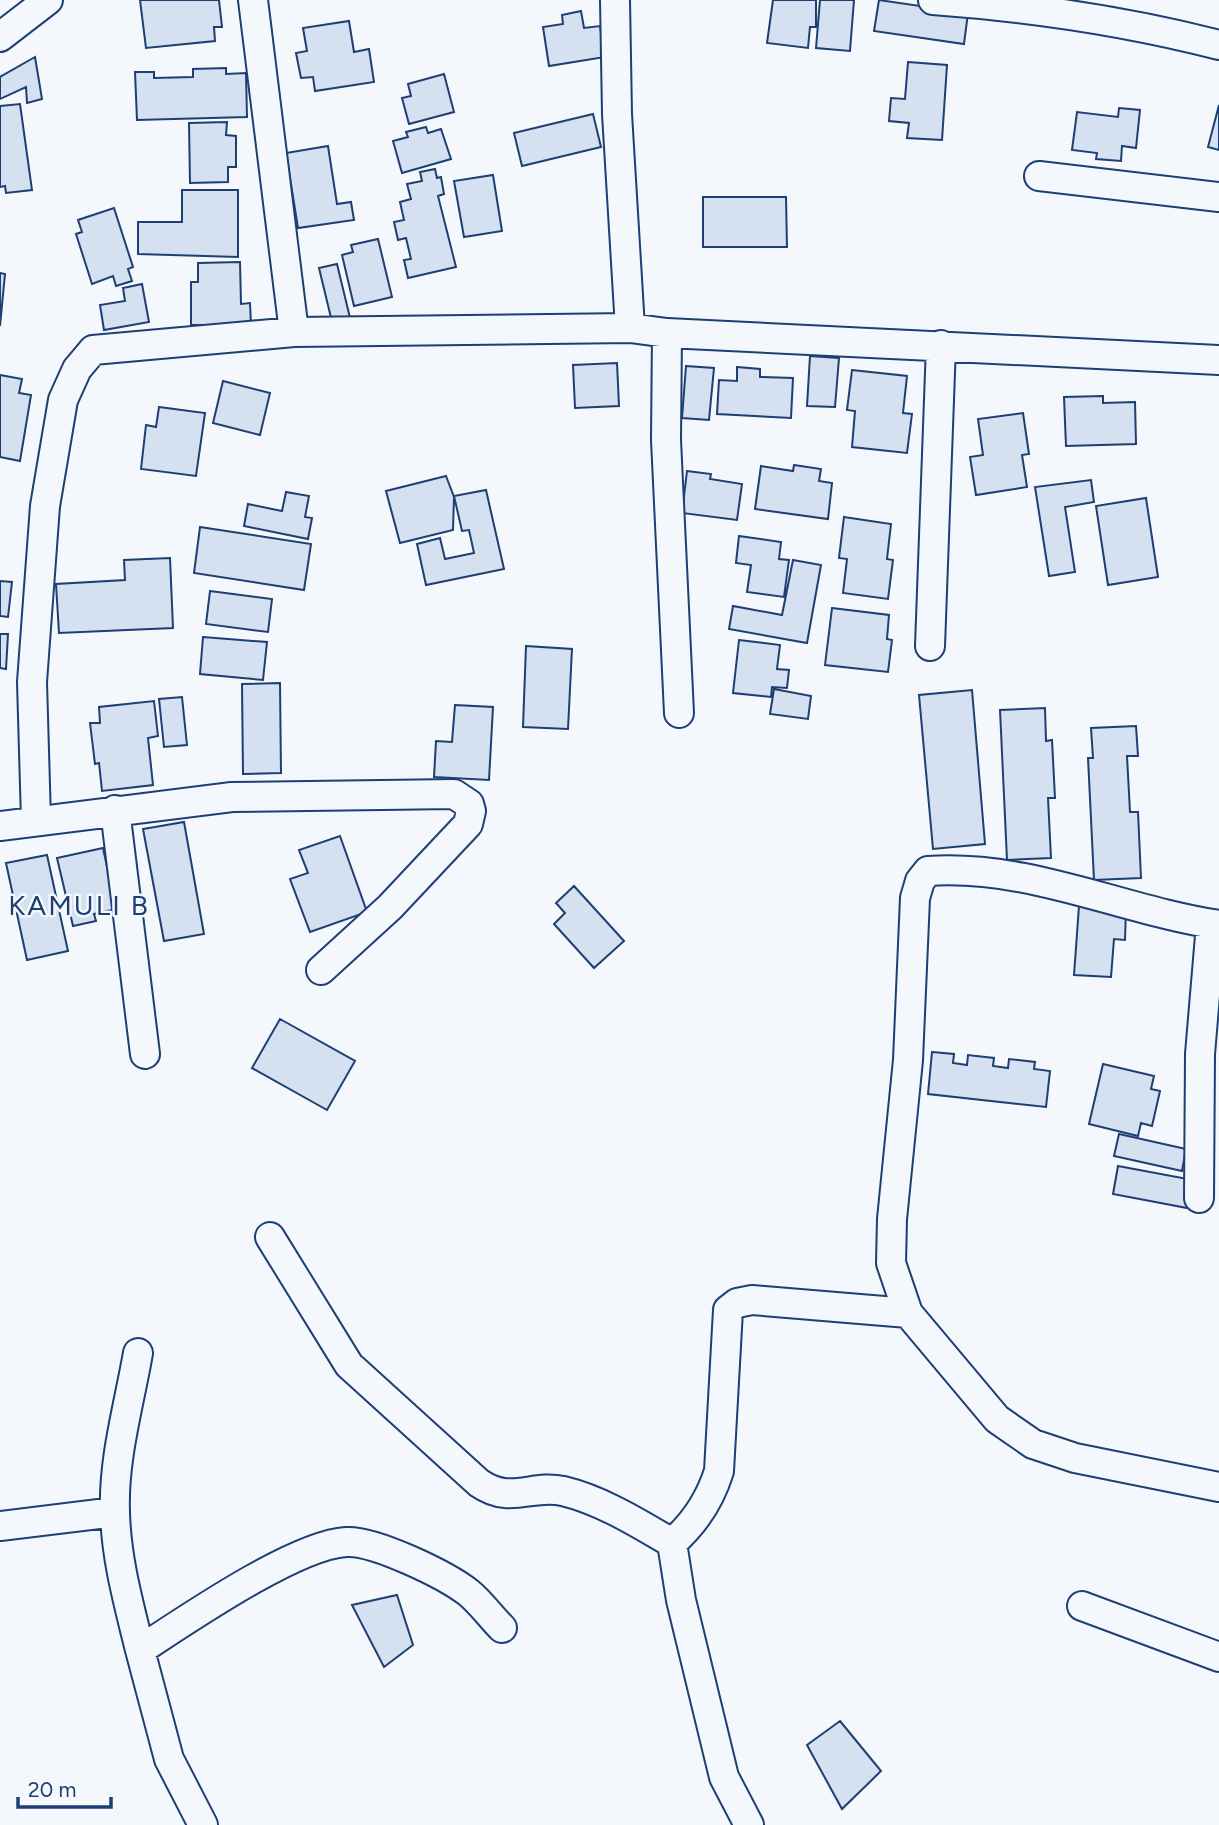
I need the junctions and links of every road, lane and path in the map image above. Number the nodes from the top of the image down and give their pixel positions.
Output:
1 (48, 0) edge
2 (253, 0) edge
3 (615, 0) edge
4 (933, 0) edge
5 (0, 37) edge
6 (1219, 45) edge
7 (1039, 176) dead end
8 (1219, 197) edge
9 (630, 328) junction
10 (294, 332) junction
11 (667, 333) junction
12 (941, 345) junction
13 (1219, 360) edge
14 (930, 646) dead end
15 (679, 713) dead end
16 (115, 810) junction
17 (36, 820) junction
18 (0, 825) edge
19 (1215, 924) edge
20 (321, 970) dead end
21 (145, 1054) dead end
22 (1199, 1198) dead end
23 (270, 1237) dead end
24 (908, 1313) junction
25 (138, 1353) dead end
26 (1219, 1487) edge
27 (114, 1512) junction
28 (0, 1525) edge
29 (672, 1543) junction
30 (1082, 1606) dead end
31 (502, 1628) dead end
32 (140, 1650) junction
33 (1219, 1657) edge
34 (203, 1825) edge
35 (749, 1825) edge

1 - 5 street
2 - 10 street
3 - 9 street
4 - 6 street
7 - 8 street
9 - 10 street
9 - 11 street
10 - 17 street
11 - 12 street
11 - 15 street
12 - 13 street
12 - 14 street
16 - 17 street
16 - 20 street
16 - 21 street
17 - 18 street
19 - 22 street
19 - 24 street
23 - 29 street
24 - 26 street
24 - 29 street
25 - 27 street
27 - 28 street
27 - 32 street
29 - 35 street
30 - 33 street
31 - 32 street
32 - 34 street

